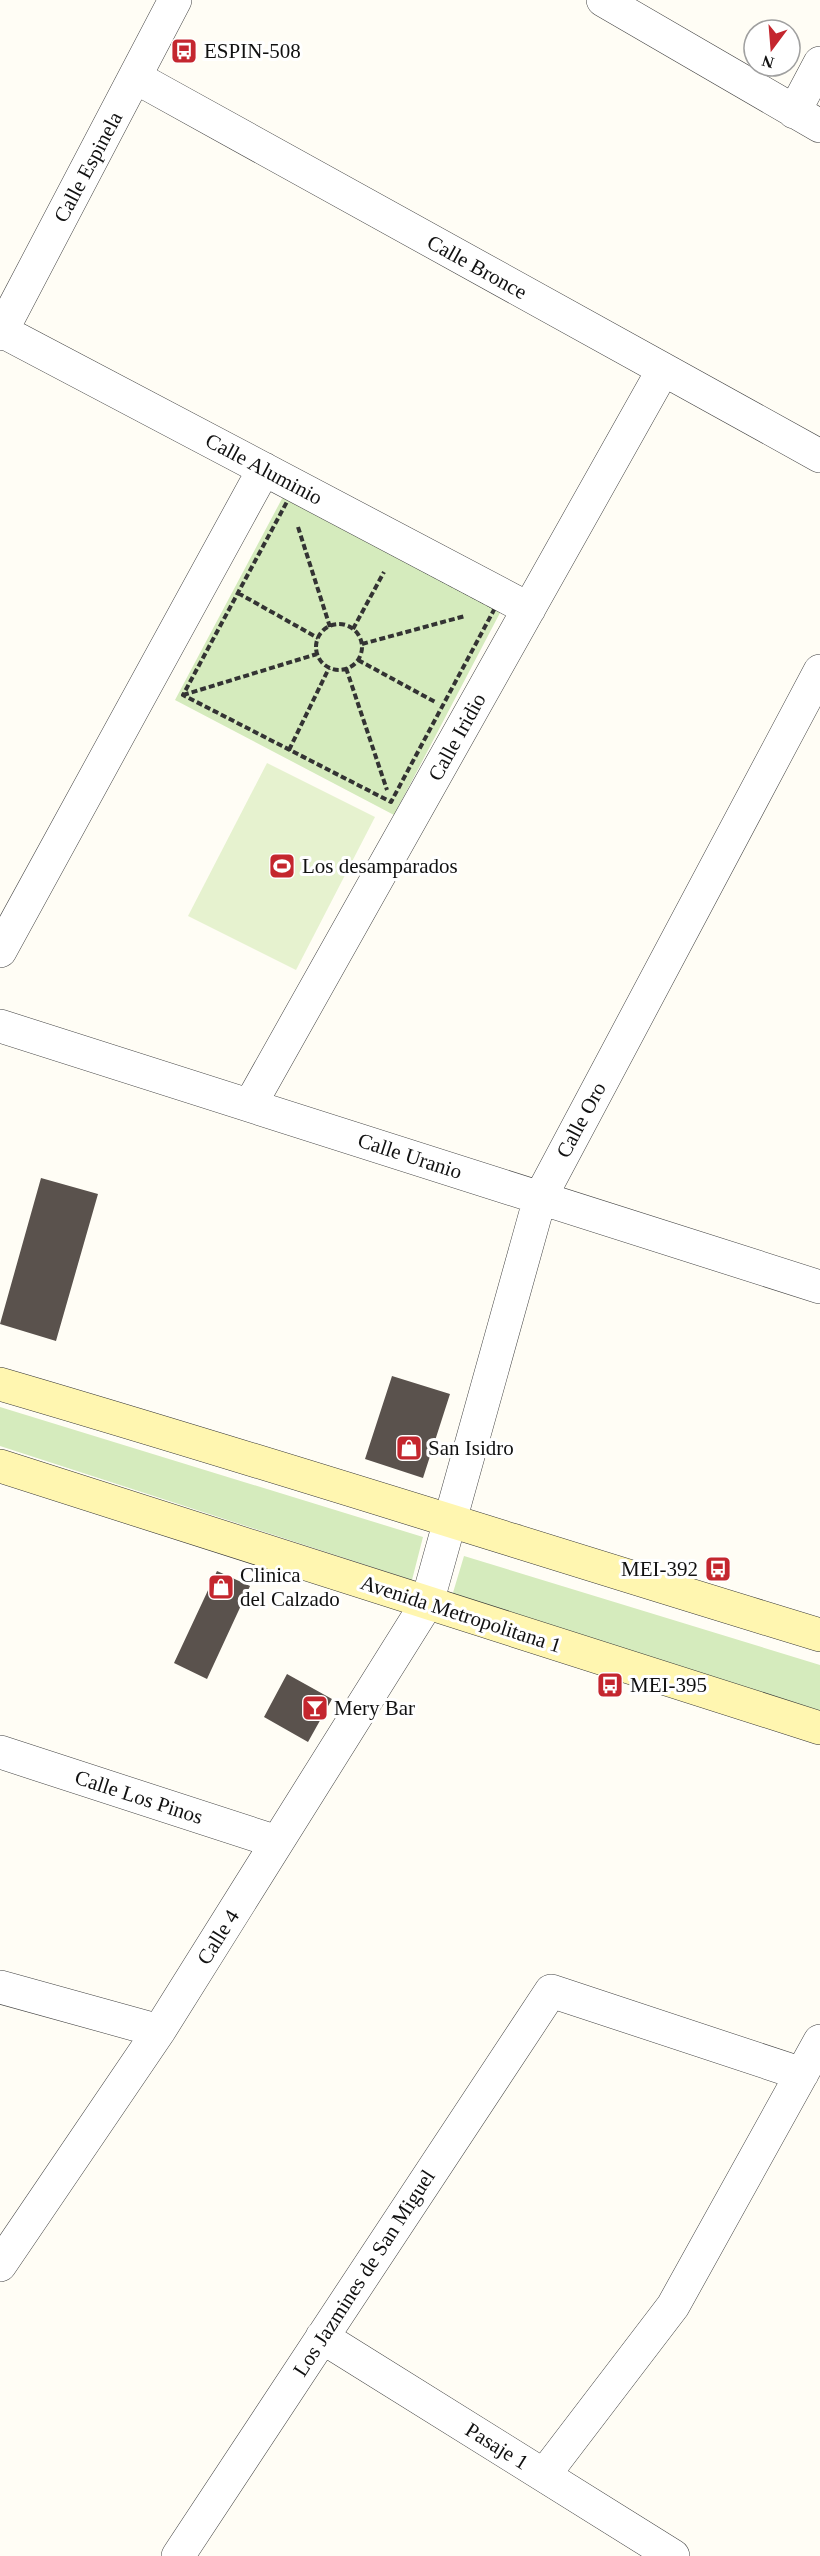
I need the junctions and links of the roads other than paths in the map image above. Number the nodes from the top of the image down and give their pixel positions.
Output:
1 (175, 0) edge
2 (603, 0) edge
3 (820, 63) edge
4 (135, 77) junction
5 (807, 119) edge
6 (1, 332) edge
7 (663, 370) junction
8 (820, 456) edge
9 (264, 469) junction
10 (529, 609) junction
11 (820, 671) edge
12 (0, 951) edge
13 (0, 1026) edge
14 (250, 1105) junction
15 (540, 1198) junction
16 (819, 1285) edge
17 (0, 1384) edge
18 (0, 1466) edge
19 (450, 1522) junction
20 (427, 1603) junction
21 (820, 1635) edge
22 (820, 1728) edge
23 (0, 1752) edge
24 (277, 1842) junction
25 (0, 1987) edge
26 (159, 2031) junction
27 (820, 2041) edge
28 (802, 2074) junction
29 (0, 2265) edge
30 (322, 2337) junction
31 (544, 2475) junction
32 (178, 2556) edge
33 (673, 2556) edge

1 - 4 street, Calle Espinela
2 - 5 street
3 - 5 street
4 - 6 street, Calle Espinela
4 - 7 street, Calle Bronce
6 - 9 street, Calle Aluminio
7 - 8 street, Calle Bronce
7 - 10 street, Calle Iridio
9 - 10 street, Calle Aluminio
9 - 12 street
10 - 14 street, Calle Iridio
11 - 15 street, Calle Oro
13 - 14 street, Calle Uranio
14 - 15 street, Calle Uranio
15 - 16 street, Calle Uranio
15 - 19 street, Calle Oro
17 - 19 main road
18 - 20 main road, Avenida Metropolitana 1
19 - 20 street, Calle Oro
19 - 21 main road
20 - 22 main road, Avenida Metropolitana 1
20 - 24 street, Calle 4
23 - 24 street, Calle Los Pinos
24 - 26 street, Calle 4
25 - 26 street
26 - 29 street, Calle 4
27 - 28 street
28 - 30 street, Los Jazmines de San Miguel
28 - 31 street
30 - 31 street, Pasaje 1
30 - 32 street, Los Jazmines de San Miguel
31 - 33 street, Pasaje 1

